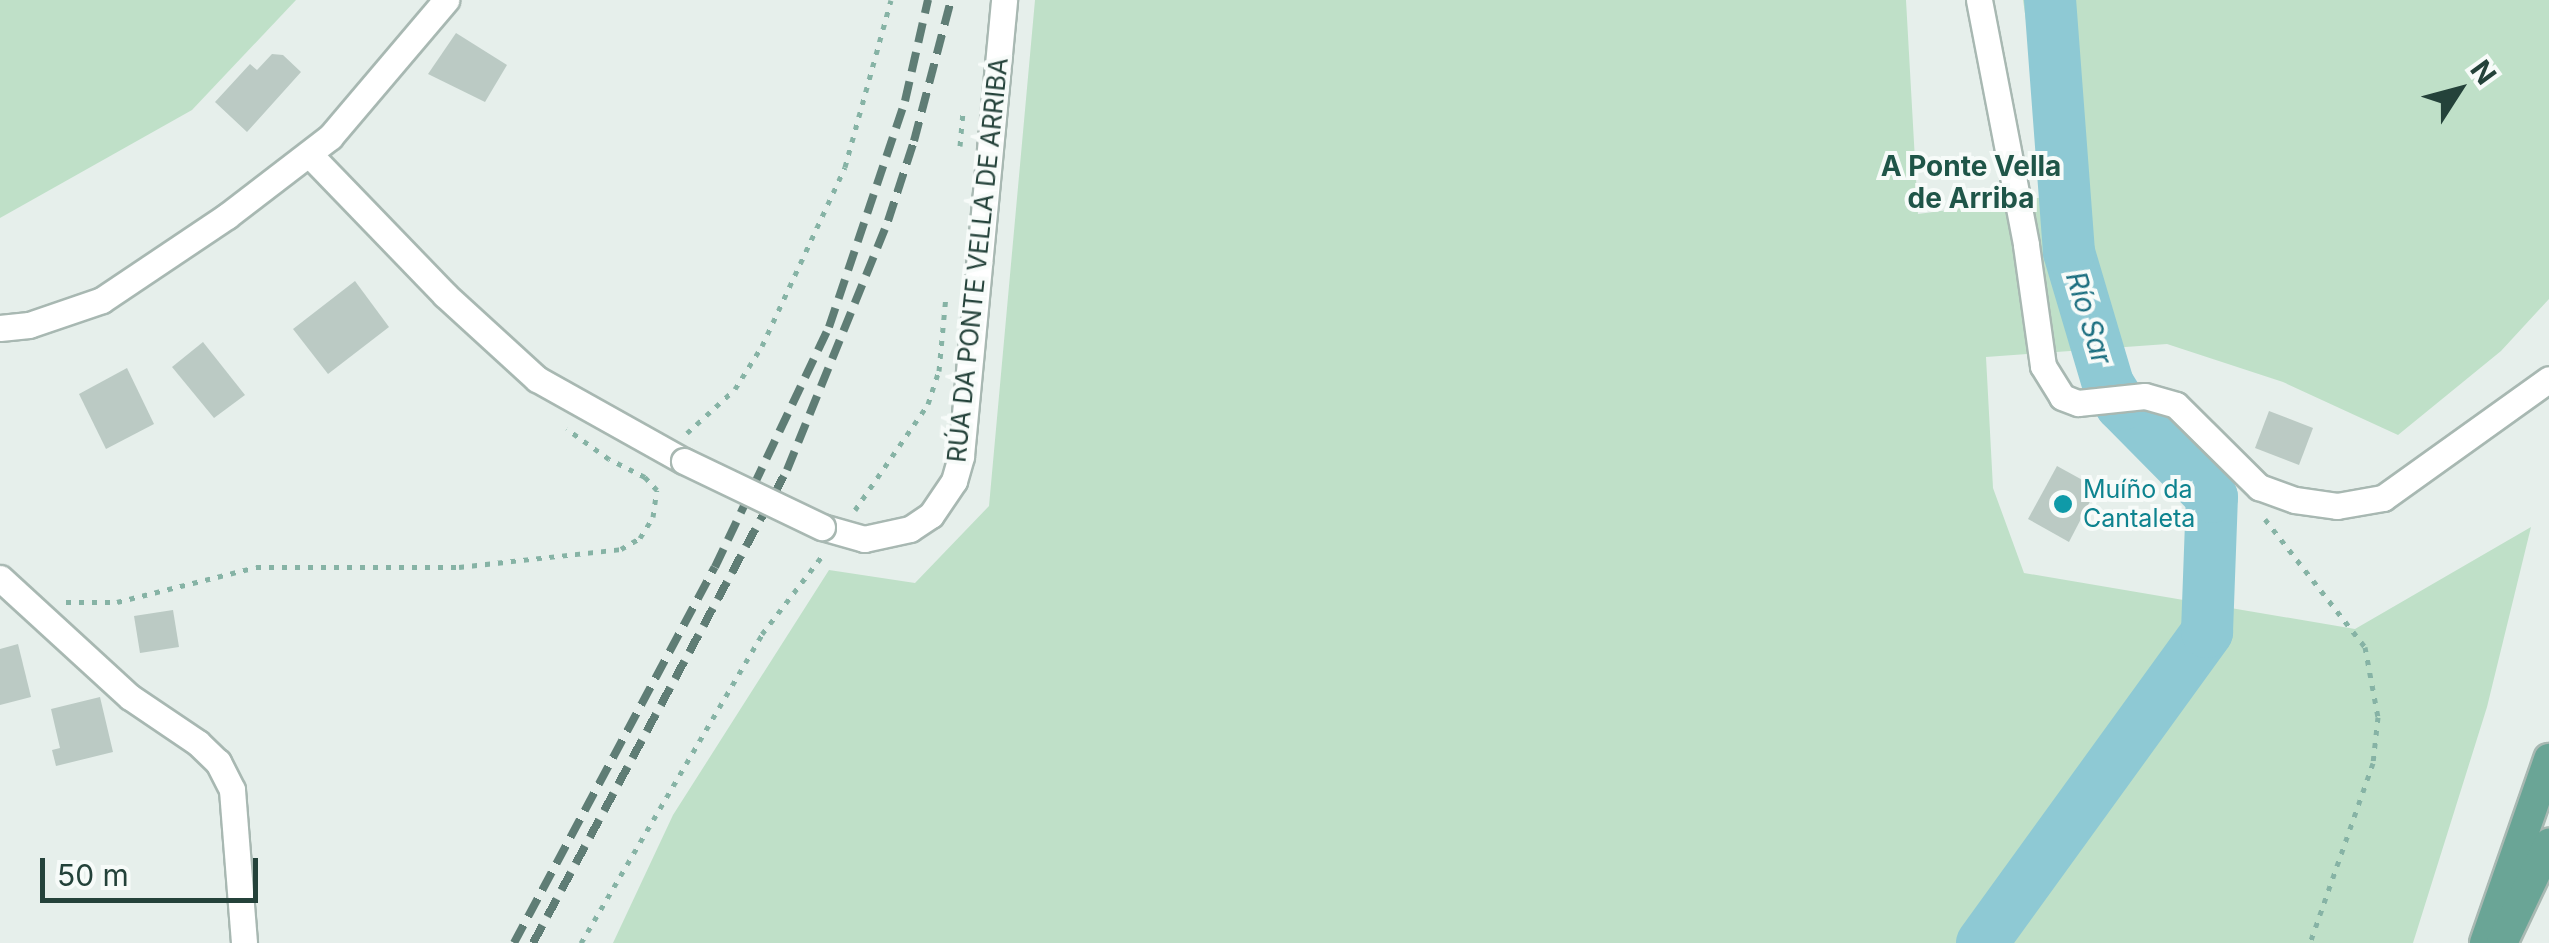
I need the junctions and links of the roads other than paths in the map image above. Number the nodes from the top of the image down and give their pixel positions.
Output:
1 (446, 0) edge
2 (1004, 0) edge
3 (1979, 0) edge
4 (310, 154) junction
5 (0, 328) edge
6 (2549, 379) edge
7 (0, 578) edge
8 (2549, 759) edge
9 (2549, 844) edge
10 (244, 943) edge
11 (2485, 943) edge
12 (2502, 943) edge

1 - 4 street
2 - 4 street, RÚA DA PONTE VELLA DE ARRIBA, bridge
3 - 6 street
4 - 5 street
7 - 10 street
8 - 11 main road
9 - 12 main road

